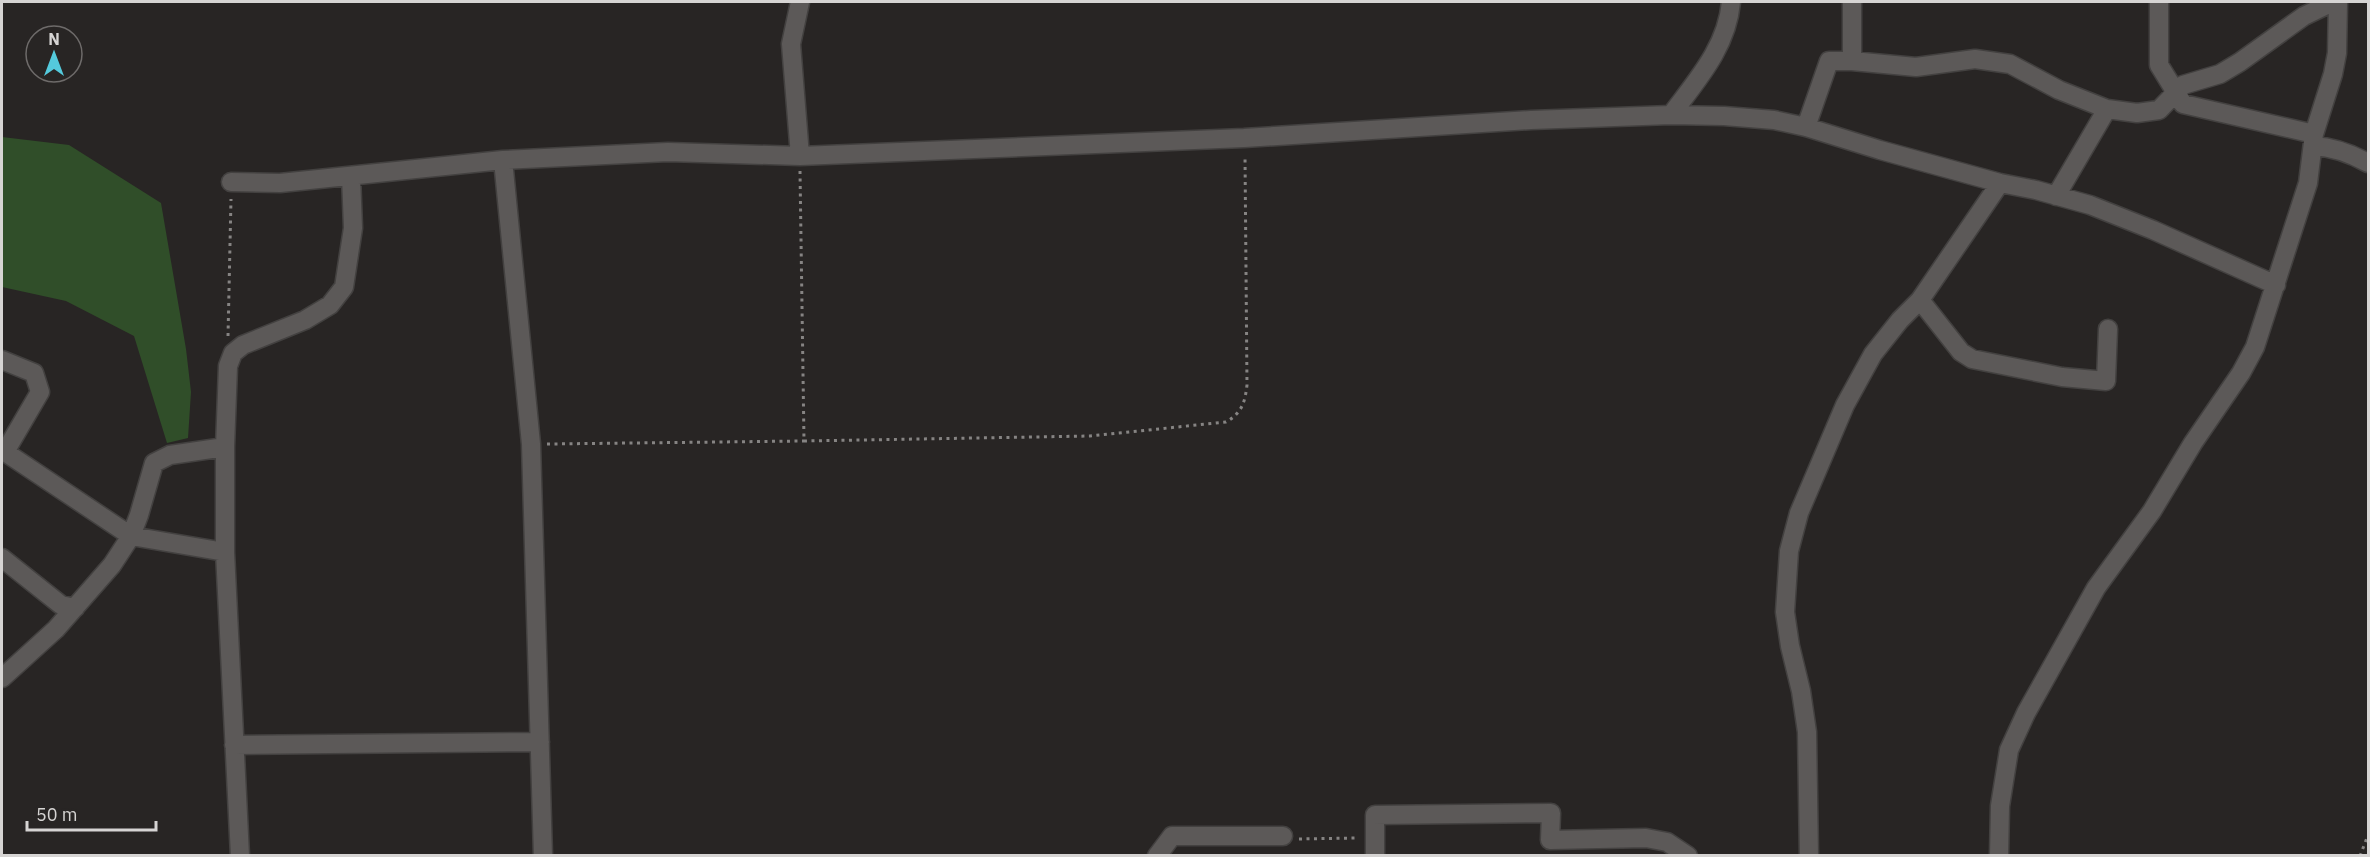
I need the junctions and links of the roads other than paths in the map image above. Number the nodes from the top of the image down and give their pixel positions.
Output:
1 (800, 2) edge
2 (1731, 2) edge
3 (1852, 2) edge
4 (2159, 2) edge
5 (2333, 2) edge
6 (2338, 2) edge
7 (1852, 61) junction
8 (2177, 93) junction
9 (2108, 109) junction
10 (1671, 115) junction
11 (1806, 127) junction
12 (2313, 140) junction
13 (800, 156) junction
14 (503, 160) junction
15 (2368, 163) edge
16 (351, 176) junction
17 (231, 182) road end
18 (2000, 183) junction
19 (2056, 196) junction
20 (2276, 285) junction
21 (1920, 300) junction
22 (2108, 330) dead end
23 (2, 360) edge
24 (225, 447) junction
25 (3, 451) edge
26 (131, 536) junction
27 (225, 552) junction
28 (2, 558) edge
29 (75, 609) junction
30 (3, 676) edge
31 (540, 742) junction
32 (234, 746) junction
33 (1283, 836) road end
34 (1375, 847) edge
35 (1655, 848) edge
36 (240, 855) edge
37 (543, 855) edge
38 (1157, 855) edge
39 (1688, 855) edge
40 (1809, 855) edge
41 (1999, 855) edge

1 - 13 street
2 - 10 street
3 - 7 street
4 - 8 street
5 - 8 street
6 - 12 street
7 - 9 street
7 - 11 street
8 - 9 street
8 - 12 street
9 - 19 street
10 - 11 street
10 - 13 street
11 - 18 street
12 - 15 street
12 - 20 street
13 - 14 street
14 - 16 street
14 - 31 street
16 - 17 street
16 - 24 street
18 - 19 street
18 - 21 street
19 - 20 street
20 - 41 street
21 - 22 street
21 - 40 street
23 - 25 street
24 - 26 street
24 - 27 street
25 - 26 street
26 - 27 street
26 - 29 street
27 - 32 street
28 - 29 street
29 - 30 street
31 - 32 street
31 - 37 street
32 - 36 street
33 - 38 street
34 - 35 street
35 - 39 street

